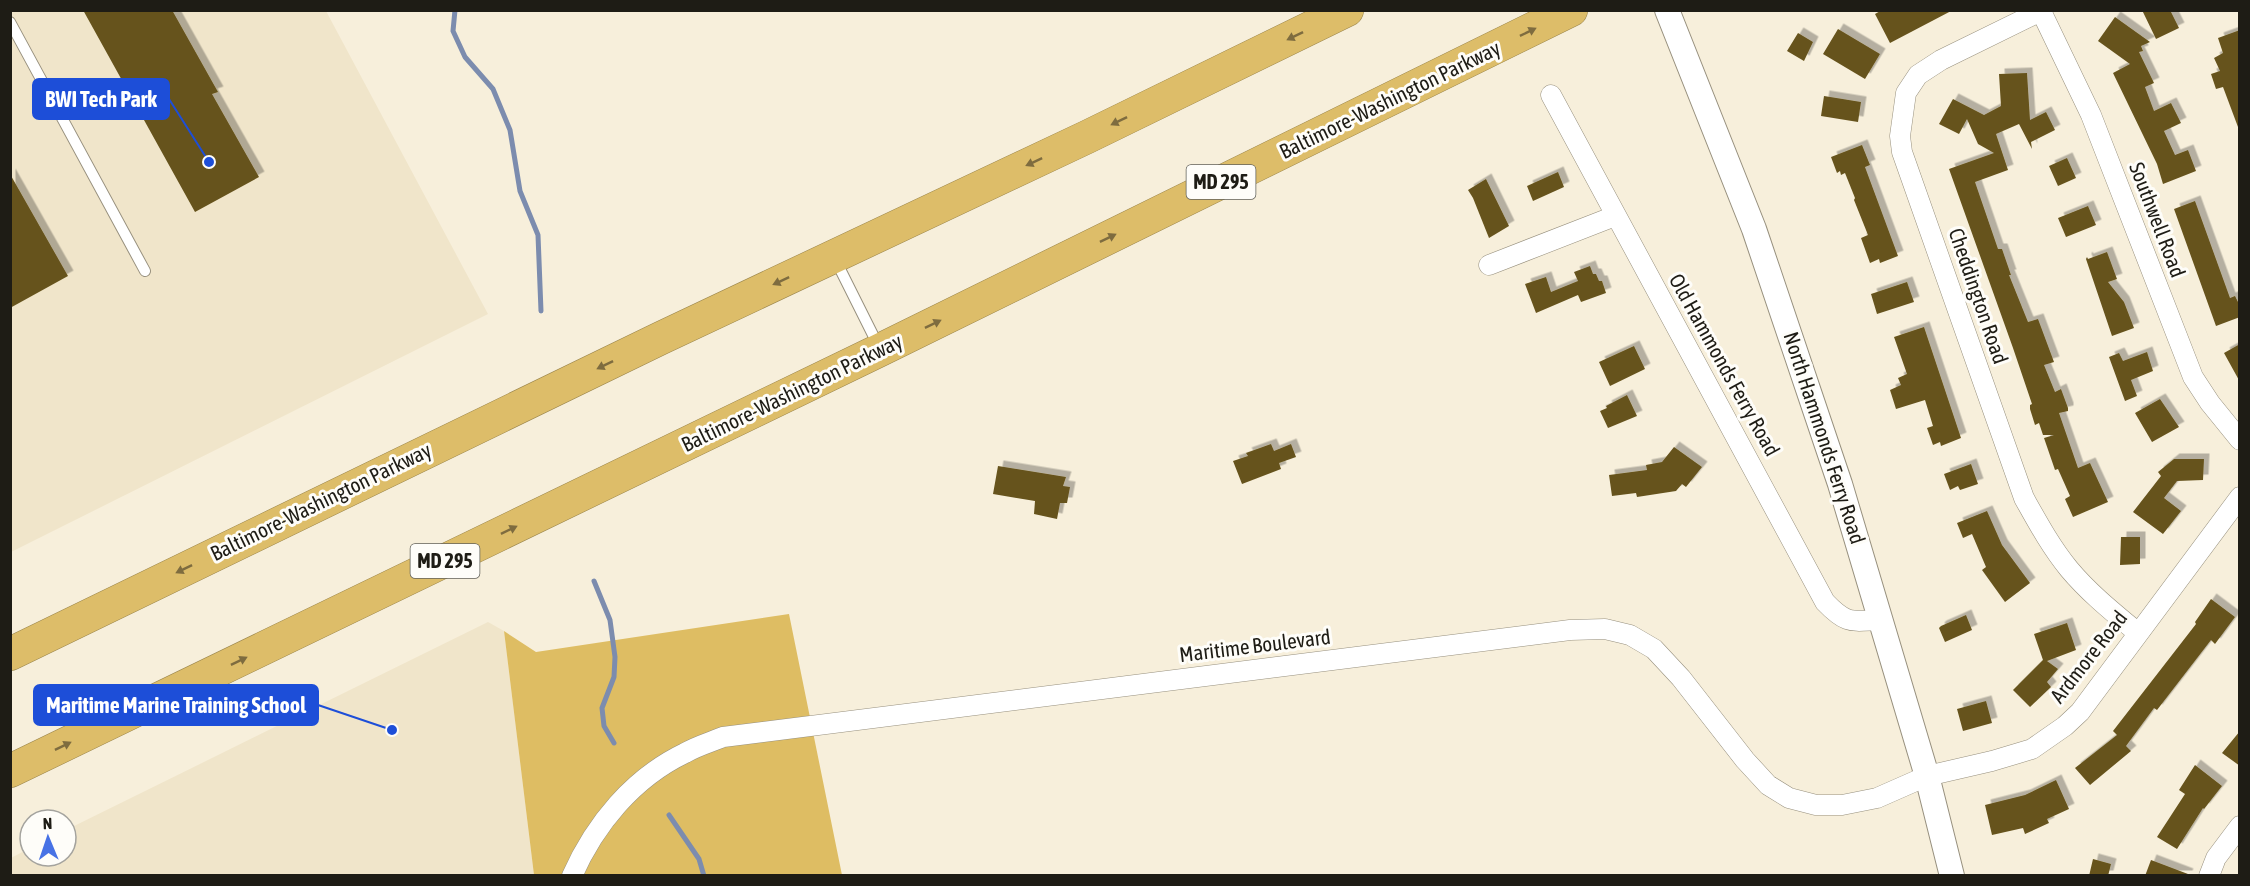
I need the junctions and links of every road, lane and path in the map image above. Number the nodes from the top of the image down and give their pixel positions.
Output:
1 (1347, 10) edge
2 (1571, 10) edge
3 (1667, 10) edge
4 (2042, 11) edge
5 (10, 22) edge
6 (1551, 94) dead end
7 (1615, 216) junction
8 (834, 256) junction
9 (1489, 266) dead end
10 (145, 271) dead end
11 (880, 350) junction
12 (2240, 440) edge
13 (2240, 497) edge
14 (1881, 620) junction
15 (2138, 633) junction
16 (10, 654) edge
17 (10, 771) edge
18 (1927, 776) junction
19 (2240, 826) edge
20 (572, 876) edge
21 (1952, 876) edge
22 (2209, 876) edge

1 -> 8 highway, Baltimore-Washington Parkway
11 -> 2 highway, Baltimore-Washington Parkway / MD 295
3 - 14 street, North Hammonds Ferry Road
4 - 12 street, Southwell Road
4 - 15 street, Cheddington Road
5 - 10 lane
6 - 7 street, Old Hammonds Ferry Road
7 - 9 street
7 - 14 street, Old Hammonds Ferry Road
8 - 11 lane
8 -> 16 highway, Baltimore-Washington Parkway
17 -> 11 highway, Baltimore-Washington Parkway / MD 295
13 - 15 street, Ardmore Road
14 - 18 street, North Hammonds Ferry Road
15 - 18 street, Ardmore Road
18 - 20 street, Maritime Boulevard
18 - 21 street, North Hammonds Ferry Road
19 - 22 street

